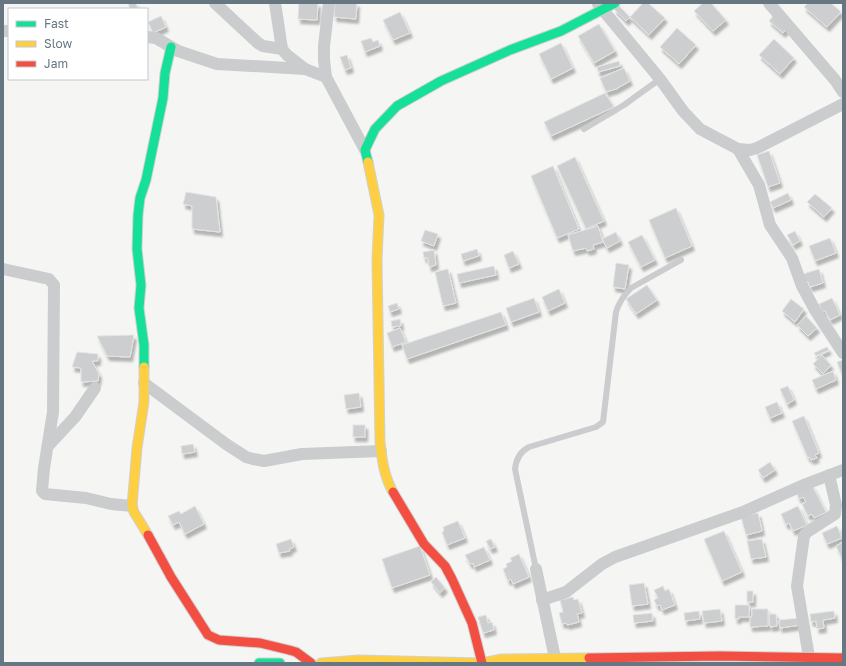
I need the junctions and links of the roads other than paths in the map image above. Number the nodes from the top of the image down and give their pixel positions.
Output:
1 (215, 3) edge
2 (275, 3) edge
3 (329, 3) edge
4 (615, 3) edge
5 (769, 3) edge
6 (600, 6) edge
7 (148, 37) edge
8 (171, 47) junction
9 (282, 50) junction
10 (305, 69) junction
11 (326, 76) junction
12 (660, 79) junction
13 (843, 92) edge
14 (843, 104) edge
15 (584, 129) dead end
16 (738, 149) junction
17 (365, 150) junction
18 (681, 260) dead end
19 (3, 269) edge
20 (843, 354) edge
21 (144, 383) junction
22 (95, 388) dead end
23 (48, 446) junction
24 (381, 451) junction
25 (843, 470) edge
26 (829, 475) junction
27 (132, 506) junction
28 (536, 569) joint
29 (542, 600) junction
30 (809, 657) junction
31 (555, 658) junction
32 (843, 658) edge
33 (599, 660) edge
34 (502, 661) edge
35 (259, 663) edge
36 (262, 663) edge
37 (280, 663) edge
38 (311, 663) edge
39 (321, 663) edge
40 (482, 663) edge

1 - 9 street
2 - 9 street
3 - 11 street
4 - 6 street
5 - 13 street
6 - 12 street
6 - 17 street
7 - 8 street
8 - 10 street
8 - 21 street
9 - 10 street
10 - 11 street
11 - 17 street
12 - 15 lane
12 - 16 street
14 - 16 street
16 - 20 street
17 - 24 street
18 - 28 lane
19 - 23 street
21 - 24 street
21 - 27 street
22 - 23 street
23 - 27 street
24 - 40 street
25 - 26 street
26 - 29 street
26 - 30 street
27 - 38 street
28 - 29 street
29 - 31 street
30 - 32 street
30 - 33 street
31 - 33 street
31 - 34 street
34 - 40 street
35 - 36 street
36 - 37 street
39 - 40 street

